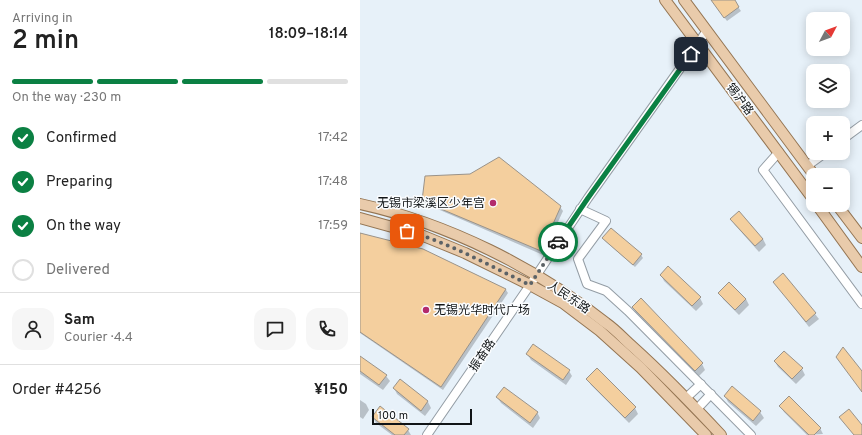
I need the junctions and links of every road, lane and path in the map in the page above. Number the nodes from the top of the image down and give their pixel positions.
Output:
1 (665, 0) edge
2 (684, 0) edge
3 (706, 32) junction
4 (698, 44) junction
5 (862, 125) edge
6 (850, 134) edge
7 (779, 152) junction
8 (816, 160) edge
9 (808, 166) joint
10 (806, 189) edge
11 (360, 204) edge
12 (580, 209) junction
13 (822, 212) edge
14 (842, 212) edge
15 (360, 218) edge
16 (862, 238) edge
17 (862, 267) edge
18 (536, 275) junction
19 (530, 285) junction
20 (862, 304) edge
21 (701, 384) junction
22 (711, 394) junction
23 (686, 398) junction
24 (697, 409) junction
25 (427, 435) edge
26 (706, 435) edge
27 (721, 435) edge
28 (751, 435) edge

1 - 4 main road, 锡沪路
2 - 3 main road, 锡沪路
3 - 4 street, 振奋路
3 - 9 main road, 锡沪路
4 - 7 main road, 锡沪路
4 - 12 street, 振奋路
5 - 6 street
7 - 10 main road, 锡沪路
7 - 20 street
8 - 9 street
11 - 18 main road, 人民东路
12 - 18 street, 振奋路
12 - 21 street
13 - 17 main road
14 - 16 main road
15 - 19 main road, 人民东路
18 - 19 street, 振奋路
18 - 23 main road, 人民东路
19 - 25 street, 振奋路
19 - 26 main road, 人民东路
21 - 22 street
21 - 23 street
22 - 24 street
22 - 28 street
23 - 24 main road, 人民东路
24 - 27 main road, 人民东路

